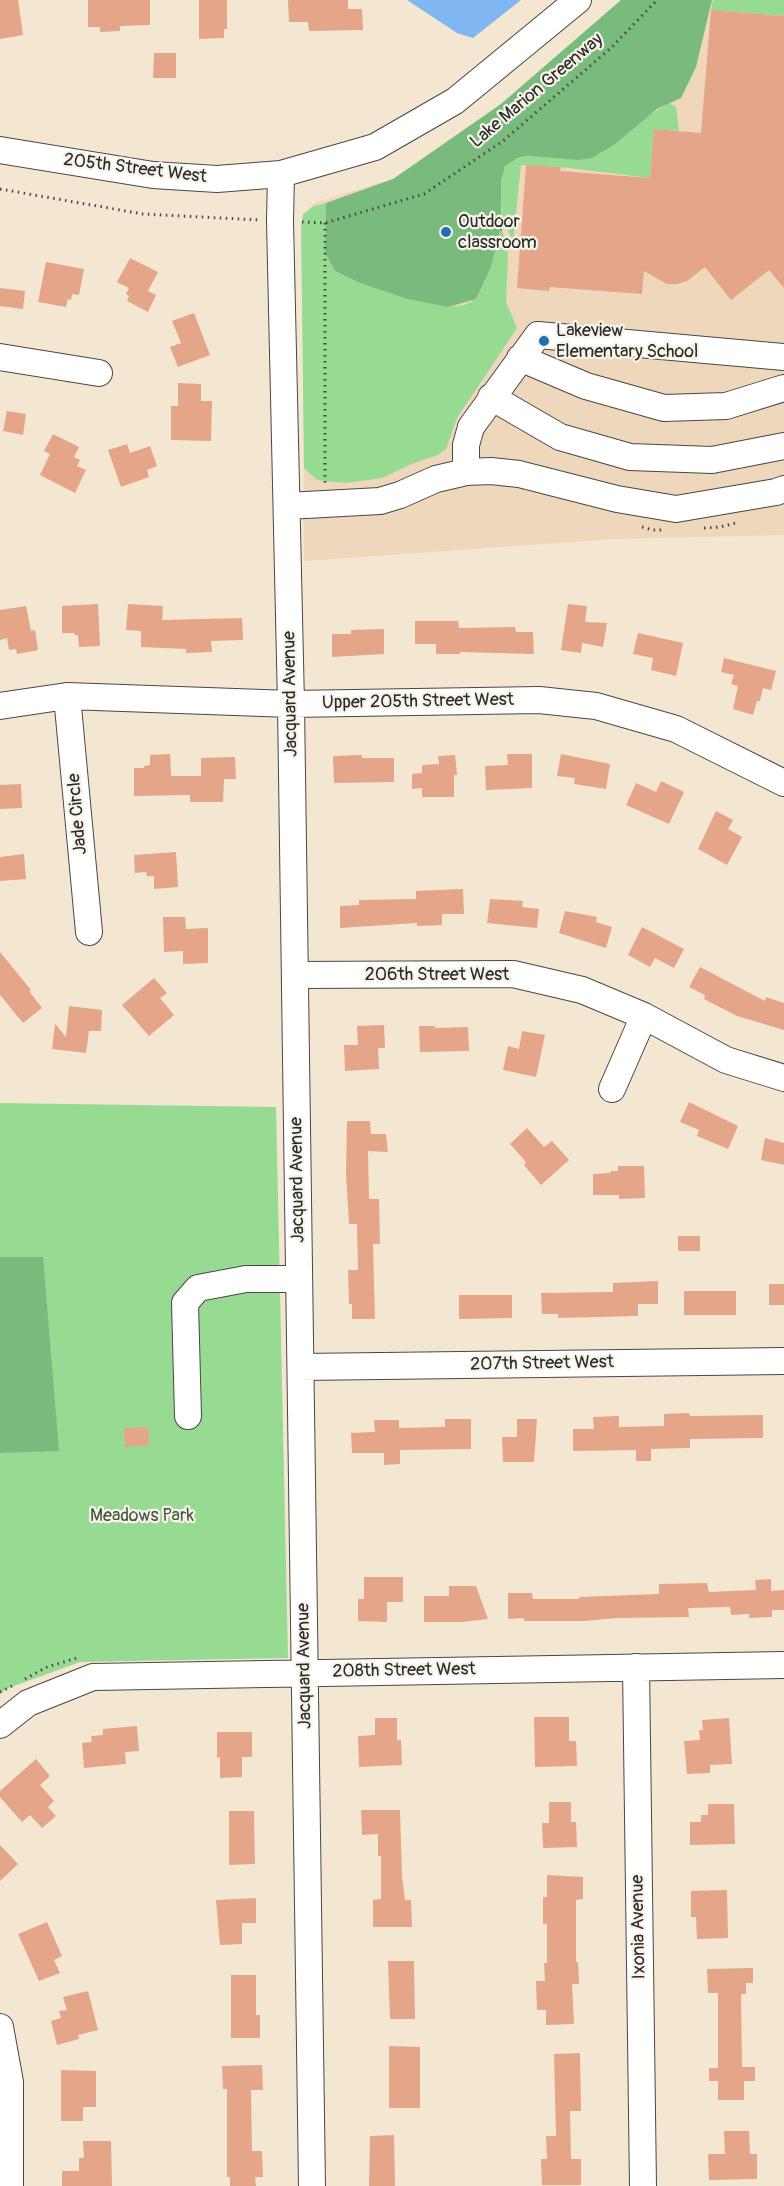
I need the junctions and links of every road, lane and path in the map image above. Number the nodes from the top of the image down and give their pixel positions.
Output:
1 (578, 0) edge
2 (657, 0) edge
3 (0, 150) edge
4 (281, 174) junction
5 (0, 189) edge
6 (280, 221) junction
7 (471, 223) dead end
8 (506, 230) dead end
9 (0, 357) edge
10 (784, 357) edge
11 (520, 358) junction
12 (99, 373) dead end
13 (784, 388) edge
14 (491, 397) junction
15 (784, 446) edge
16 (466, 472) junction
17 (784, 489) edge
18 (287, 506) junction
19 (67, 696) junction
20 (291, 704) junction
21 (0, 706) edge
22 (784, 783) edge
23 (89, 932) dead end
24 (295, 975) junction
25 (644, 1016) junction
26 (784, 1078) edge
27 (612, 1089) dead end
28 (299, 1279) junction
29 (784, 1360) edge
30 (301, 1367) junction
31 (188, 1416) dead end
32 (784, 1665) edge
33 (636, 1667) junction
34 (305, 1673) junction
35 (0, 1725) edge
36 (0, 2027) edge
37 (10, 2186) edge
38 (312, 2186) edge
39 (643, 2186) edge

1 - 4 street, 205th Street West
2 - 6 path, Lake Marion Greenway
3 - 4 street, 205th Street West
4 - 6 street, Jacquard Avenue
5 - 6 path, Lake Marion Greenway
6 - 18 street, Jacquard Avenue
7 - 8 path
9 - 12 street
10 - 11 street
11 - 13 street
11 - 14 street
14 - 15 street
14 - 16 street
16 - 17 street
16 - 18 street
18 - 20 street, Jacquard Avenue
19 - 20 street, Upper 205th Street West
19 - 21 street, Upper 205th Street West
19 - 23 street, Jade Circle
20 - 22 street, Upper 205th Street West
20 - 24 street, Jacquard Avenue
24 - 25 street, 206th Street West
24 - 28 street, Jacquard Avenue
25 - 26 street, 206th Street West
25 - 27 street
28 - 30 street, Jacquard Avenue
28 - 31 street
29 - 30 street, 207th Street West
30 - 34 street, Jacquard Avenue
32 - 33 street, 208th Street West
33 - 34 street, 208th Street West
33 - 39 street, Ixonia Avenue
34 - 35 street, 208th Street West
34 - 38 street, Jacquard Avenue
36 - 37 street

